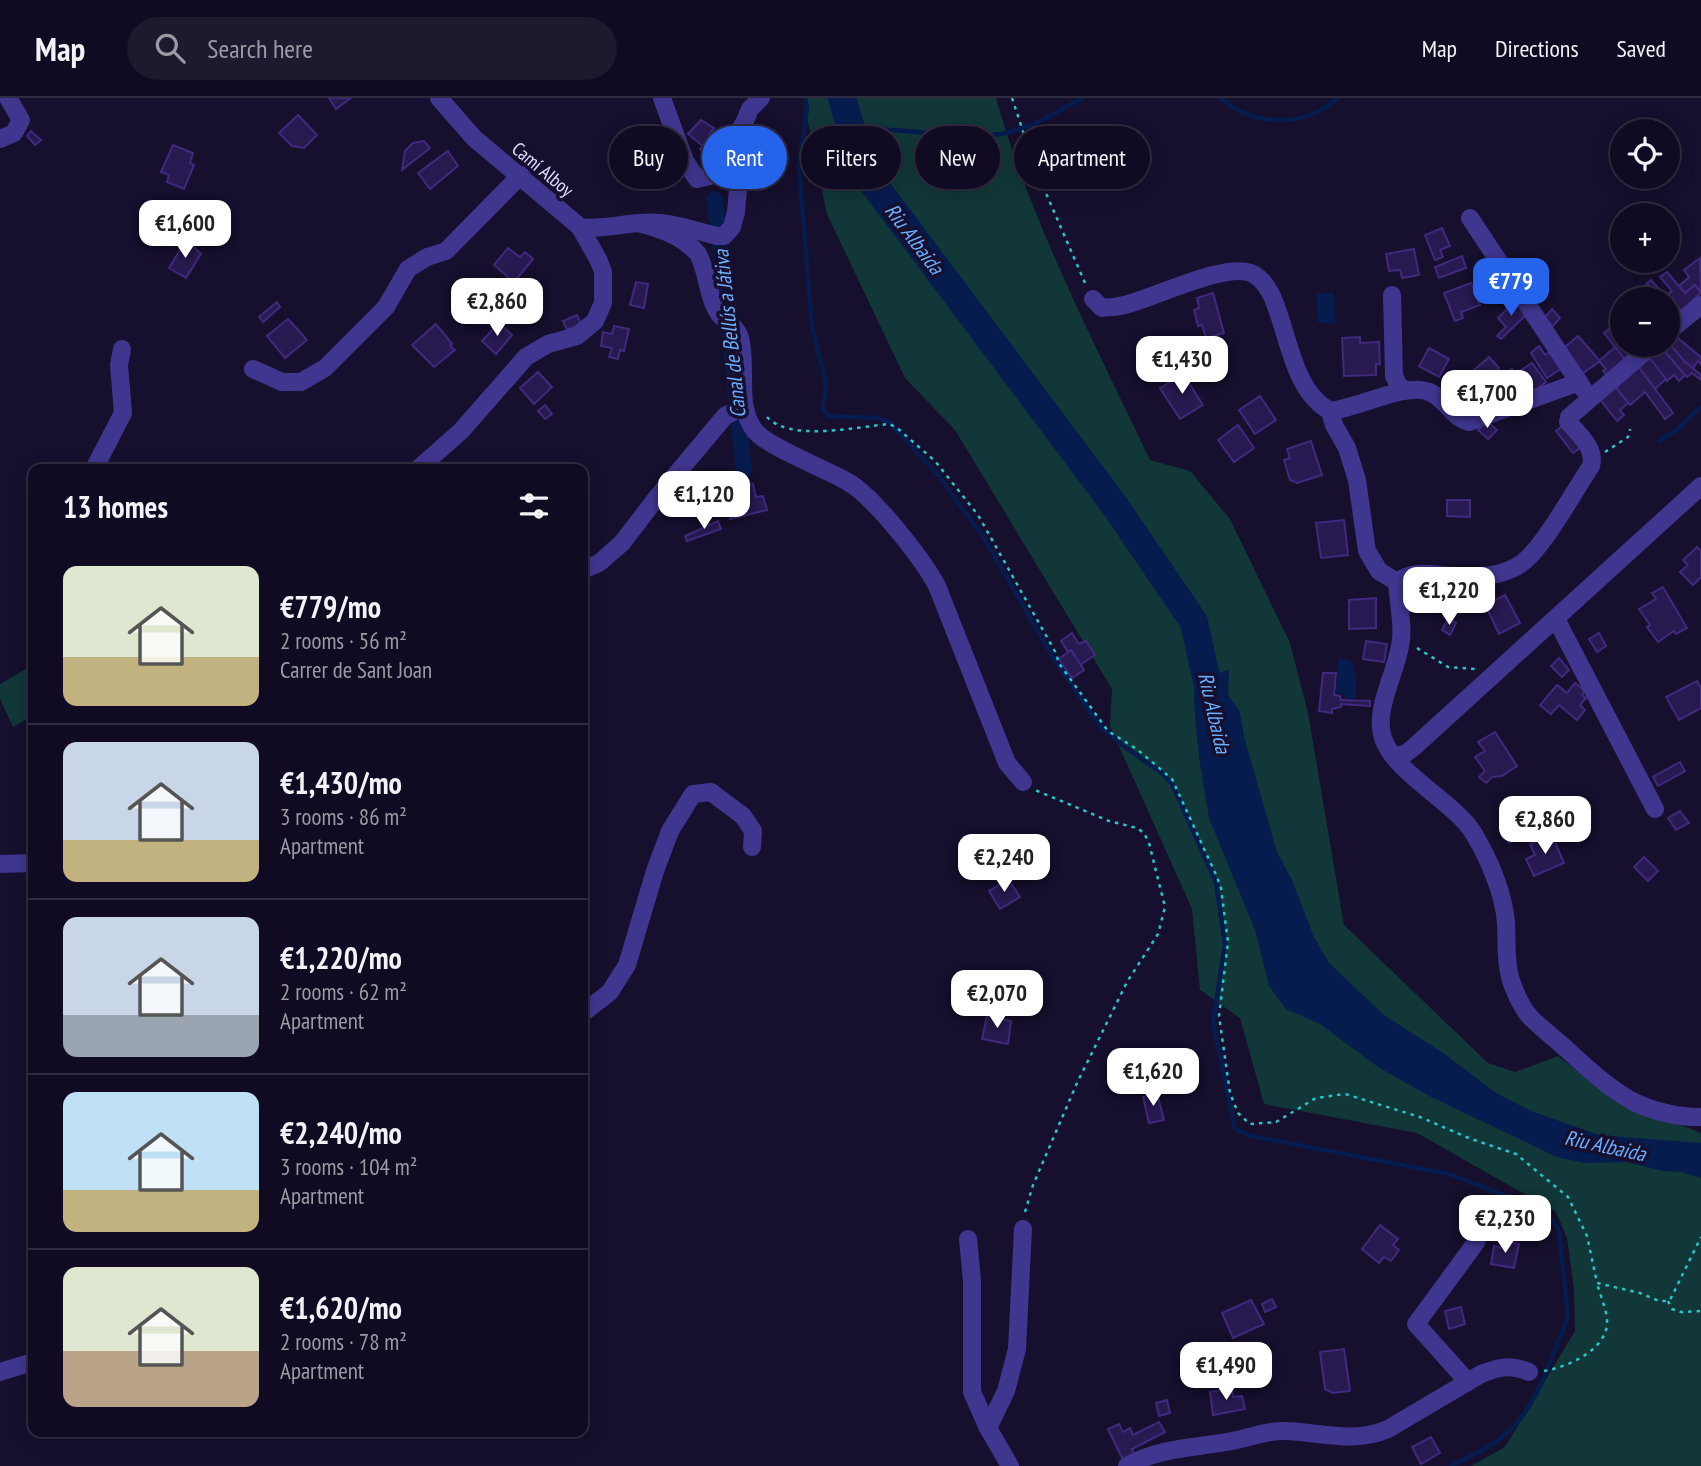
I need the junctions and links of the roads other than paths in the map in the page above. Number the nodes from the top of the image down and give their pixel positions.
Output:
1 (8, 98) edge
2 (439, 98) edge
3 (662, 98) edge
4 (761, 98) edge
5 (744, 122) junction
6 (0, 139) edge
7 (521, 175) junction
8 (1470, 218) dead end
9 (639, 223) junction
10 (580, 228) junction
11 (1392, 295) dead end
12 (1093, 299) road end
13 (1701, 305) edge
14 (1680, 322) edge
15 (121, 349) dead end
16 (1639, 357) edge
17 (253, 369) dead end
18 (1578, 382) junction
19 (1405, 390) junction
20 (1590, 398) junction
21 (744, 406) junction
22 (1330, 411) junction
23 (97, 464) edge
24 (424, 464) edge
25 (1701, 486) edge
26 (588, 568) edge
27 (1397, 582) junction
28 (1556, 619) junction
29 (1395, 756) junction
30 (1023, 782) road end
31 (1655, 809) dead end
32 (752, 847) dead end
33 (28, 863) edge
34 (0, 864) edge
35 (588, 1009) edge
36 (1701, 1117) edge
37 (1023, 1229) road end
38 (968, 1239) dead end
39 (1477, 1241) dead end
40 (28, 1364) edge
41 (1538, 1371) road end
42 (0, 1372) edge
43 (1468, 1382) junction
44 (988, 1428) junction
45 (1010, 1466) edge
46 (1127, 1466) edge

1 - 6 street
2 - 7 street, Camí Alboy
3 - 5 street
4 - 5 street
5 - 9 street
7 - 10 street, Camí Alboy
7 - 17 street
8 - 18 street
9 - 10 street
9 - 21 street
10 - 24 street, Camí Alboy
11 - 19 street
12 - 22 street
13 - 14 street
15 - 23 street
16 - 20 street
18 - 19 street
18 - 20 street
19 - 22 street
20 - 27 street
21 - 26 street
21 - 30 street
22 - 27 street
25 - 28 street
27 - 29 street
28 - 29 street
28 - 31 street
29 - 36 street
32 - 35 street
33 - 34 street
37 - 44 street
38 - 44 street
39 - 43 street
40 - 42 street
41 - 43 street
43 - 46 street
44 - 45 street

